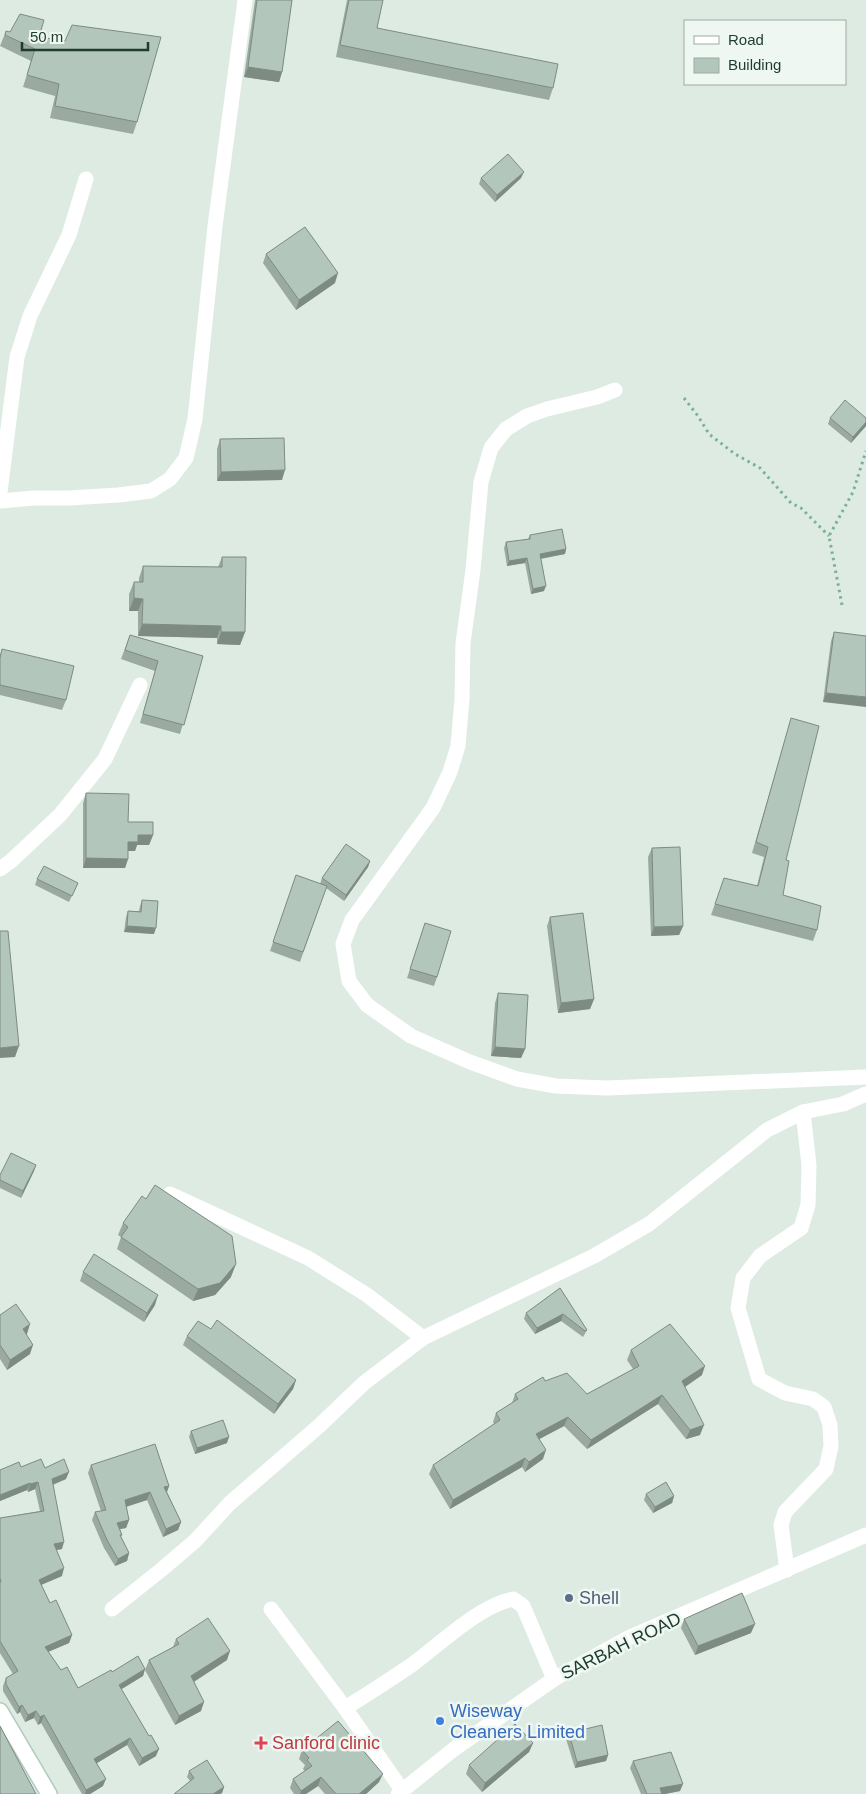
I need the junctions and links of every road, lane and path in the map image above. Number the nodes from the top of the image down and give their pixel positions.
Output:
1 (245, 0) edge
2 (86, 179) dead end
3 (615, 390) dead end
4 (684, 398) dead end
5 (866, 451) edge
6 (0, 492) edge
7 (0, 501) edge
8 (829, 536) junction
9 (842, 605) dead end
10 (140, 685) dead end
11 (0, 869) edge
12 (866, 1077) edge
13 (866, 1094) edge
14 (803, 1112) junction
15 (170, 1194) edge
16 (423, 1338) junction
17 (866, 1536) edge
18 (787, 1570) junction
19 (112, 1608) dead end
20 (271, 1609) dead end
21 (554, 1679) junction
22 (345, 1708) junction
23 (0, 1711) edge
24 (400, 1792) edge
25 (50, 1794) edge

1 - 7 street
2 - 6 street
3 - 12 street
4 - 8 path
5 - 8 path
8 - 9 path
10 - 11 street
13 - 14 street
14 - 16 street
14 - 18 street
15 - 16 street
16 - 19 street
17 - 18 street, SARBAH ROAD
18 - 21 street, SARBAH ROAD
20 - 22 street
21 - 22 street
21 - 24 street, SARBAH ROAD
22 - 24 street
23 - 25 street

